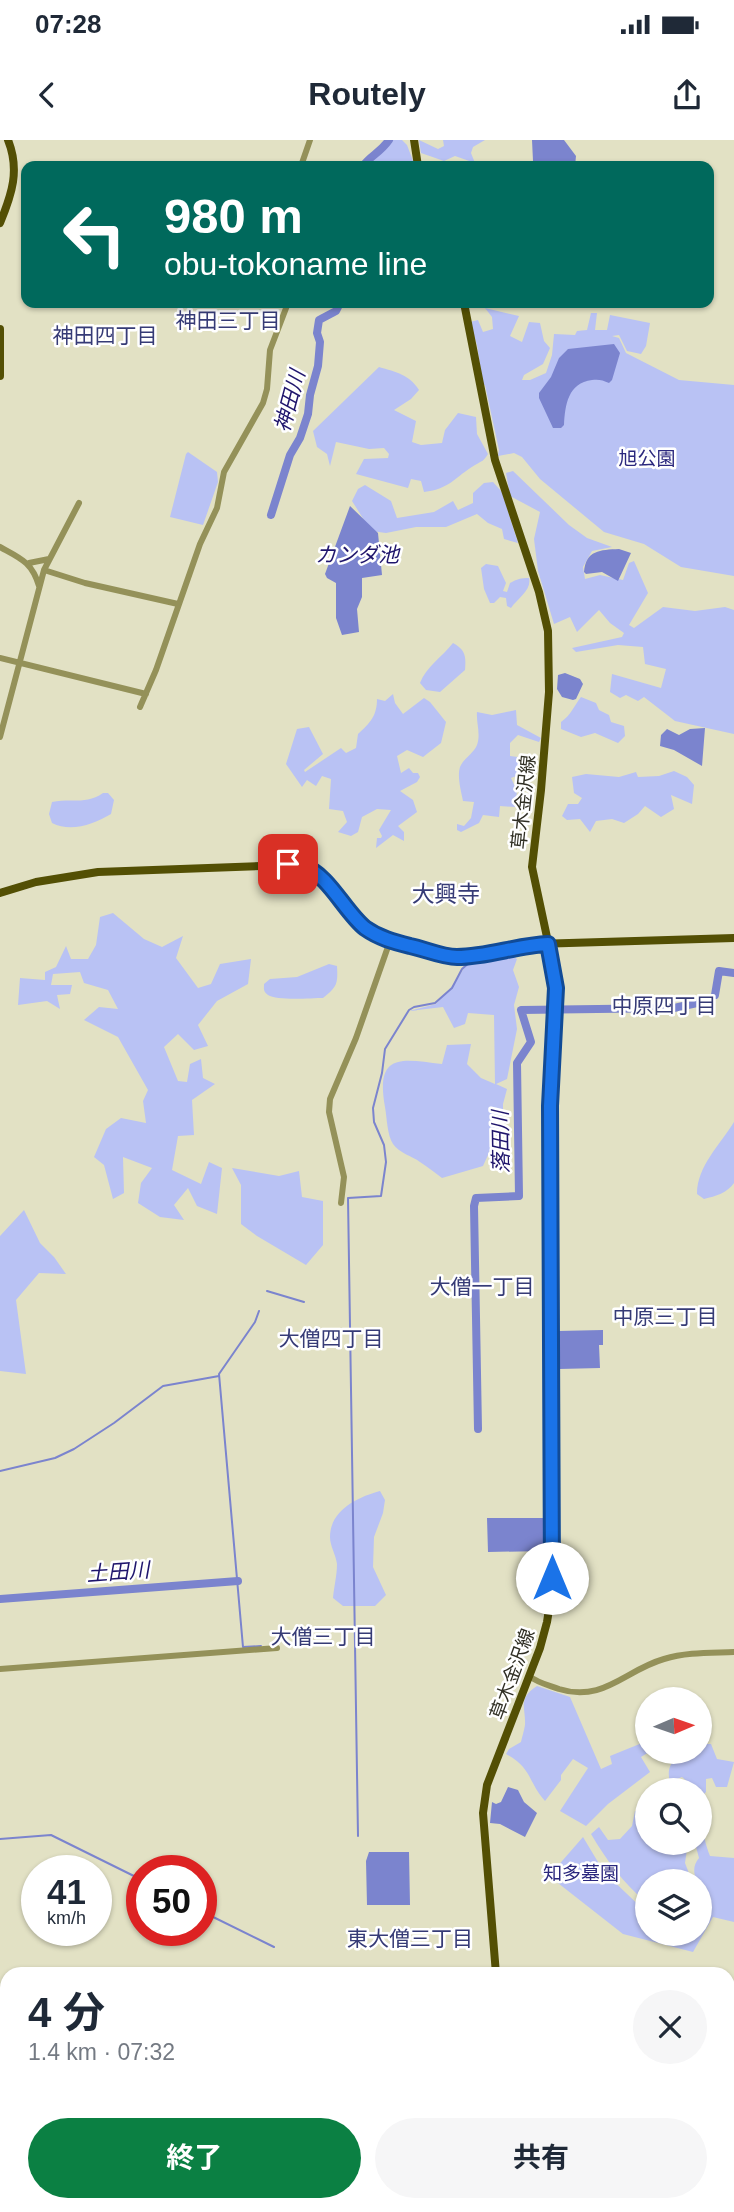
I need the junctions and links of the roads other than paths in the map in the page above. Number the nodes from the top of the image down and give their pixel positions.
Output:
1 (8, 140) edge
2 (310, 140) edge
3 (414, 140) edge
4 (303, 161) edge
5 (417, 161) edge
6 (0, 223) edge
7 (286, 308) edge
8 (465, 308) edge
9 (0, 329) edge
10 (0, 376) edge
11 (79, 503) dead end
12 (0, 547) edge
13 (48, 559) junction
14 (29, 563) junction
15 (44, 570) junction
16 (39, 587) junction
17 (178, 604) junction
18 (0, 658) edge
19 (18, 663) junction
20 (146, 694) junction
21 (139, 707) dead end
22 (0, 737) edge
23 (0, 893) edge
24 (734, 938) edge
25 (390, 941) junction
26 (548, 944) junction
27 (341, 1203) dead end
28 (277, 1648) dead end
29 (734, 1653) edge
30 (0, 1670) edge
31 (529, 1676) junction
32 (495, 1967) edge

1 - 6 main road
2 - 4 street
3 - 5 main road
7 - 17 street
8 - 26 main road, 草木金沢線
9 - 10 main road
11 - 13 street
12 - 14 street
13 - 14 street
13 - 15 street
14 - 16 street
15 - 16 street
15 - 17 street
16 - 19 street
17 - 20 street
18 - 19 street
19 - 20 street
19 - 22 street
20 - 21 street
23 - 25 main road
24 - 26 main road
25 - 26 main road
25 - 27 street
26 - 31 main road, 草木金沢線
28 - 30 street
29 - 31 street
31 - 32 main road, 草木金沢線

